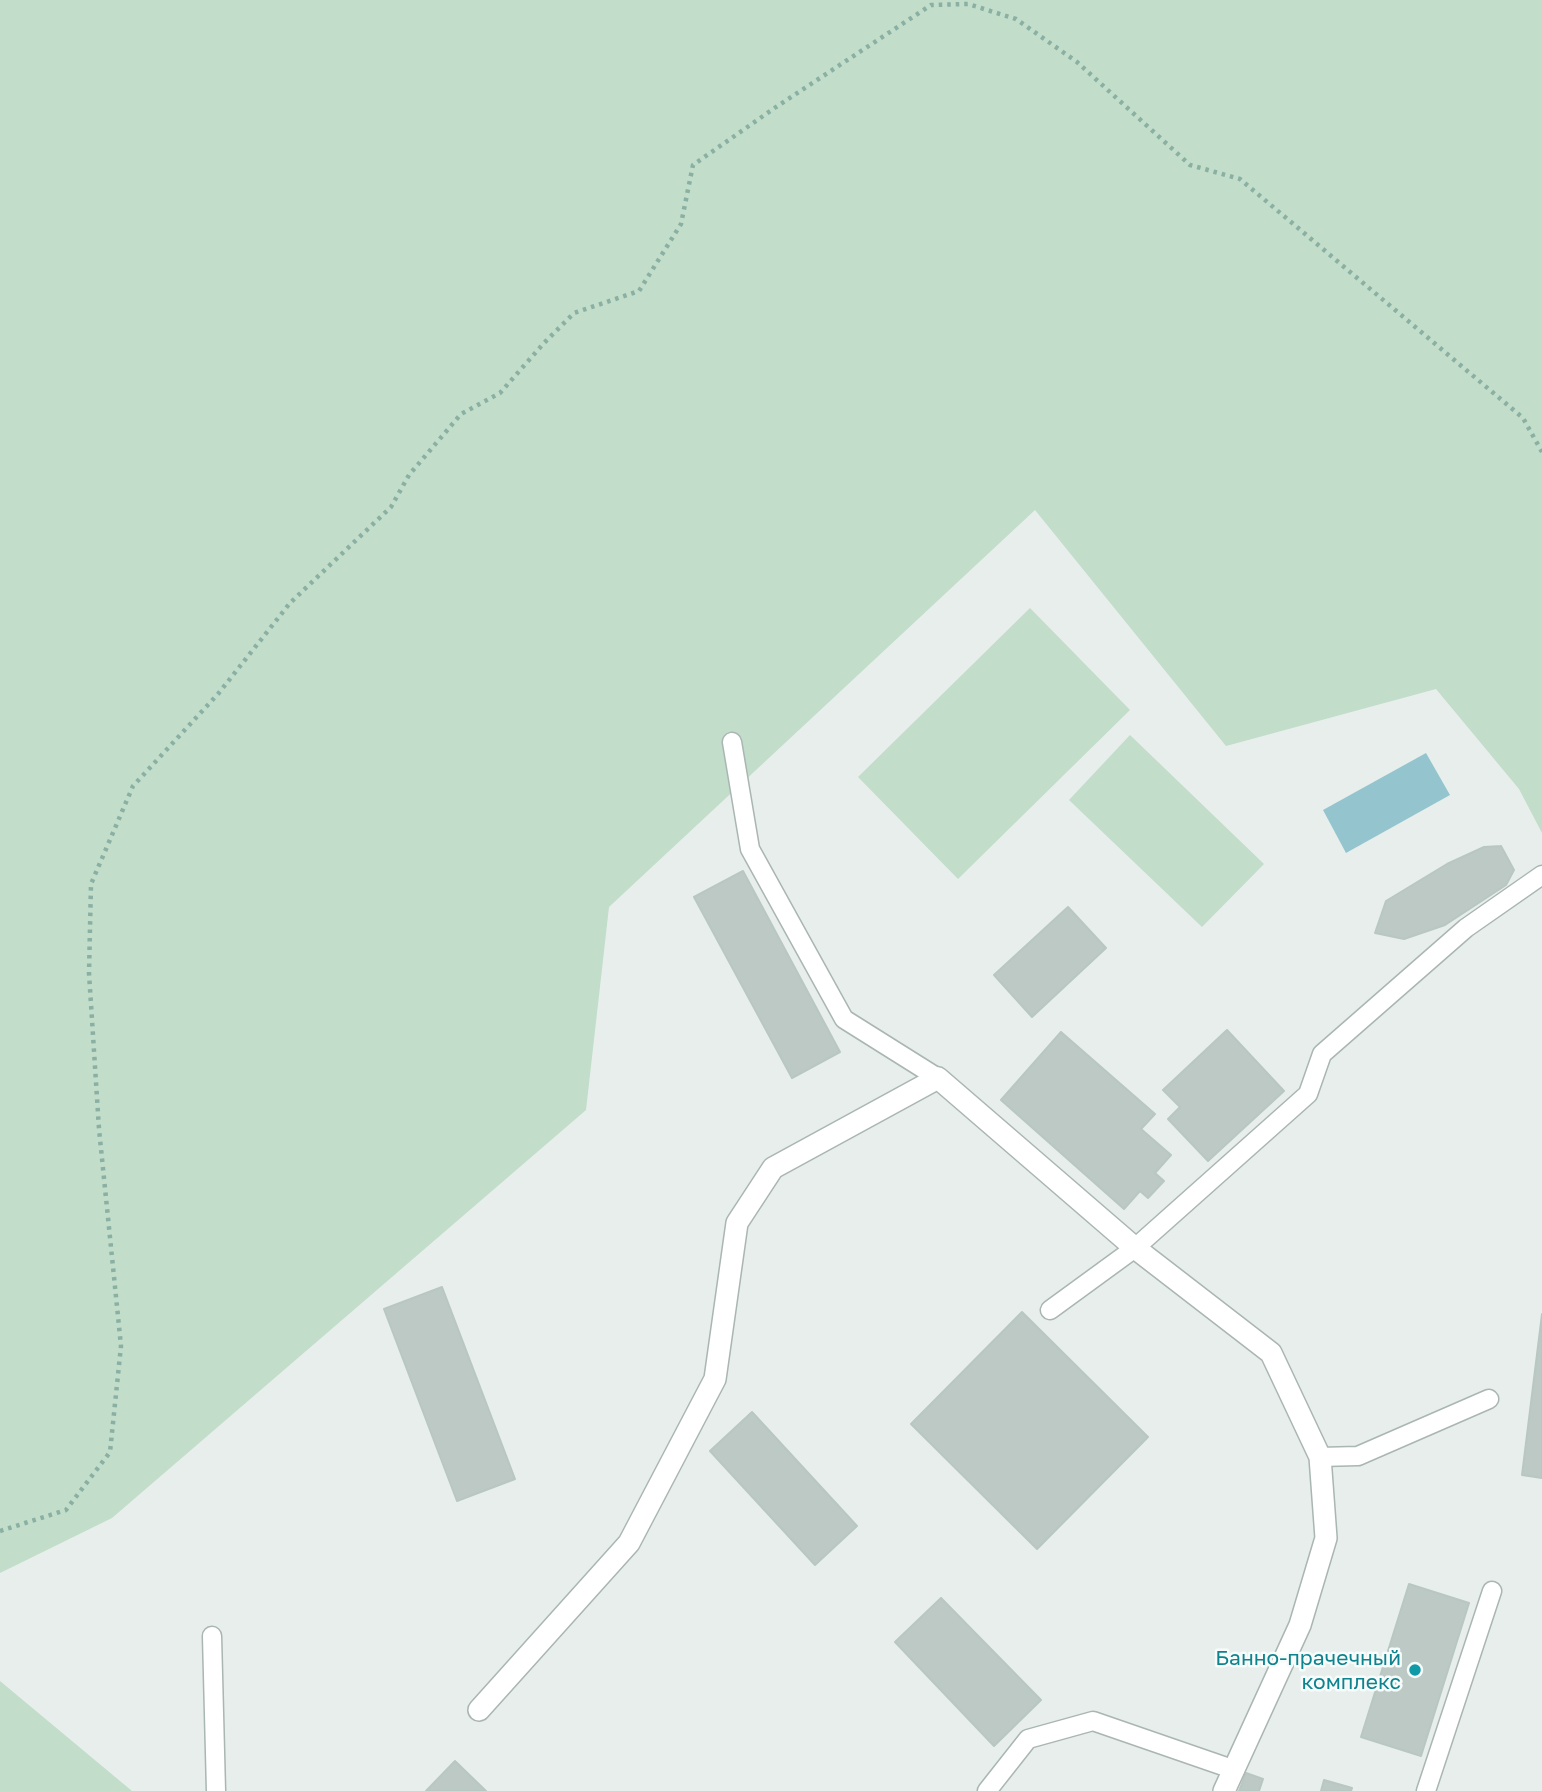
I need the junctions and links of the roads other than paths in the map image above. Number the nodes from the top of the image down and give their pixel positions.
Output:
1 (732, 742) dead end
2 (1542, 875) edge
3 (938, 1078) junction
4 (1135, 1248) junction
5 (1050, 1310) dead end
6 (1489, 1399) dead end
7 (1320, 1457) junction
8 (1492, 1591) dead end
9 (212, 1636) dead end
10 (479, 1710) dead end
11 (1235, 1770) junction
12 (216, 1791) edge
13 (987, 1791) edge
14 (1224, 1791) edge
15 (1426, 1791) edge

1 - 3 lane
2 - 4 lane
3 - 4 street
3 - 10 street
4 - 5 lane
4 - 7 street
6 - 7 lane
7 - 11 street
8 - 15 lane
9 - 12 lane
11 - 13 lane
11 - 14 street

